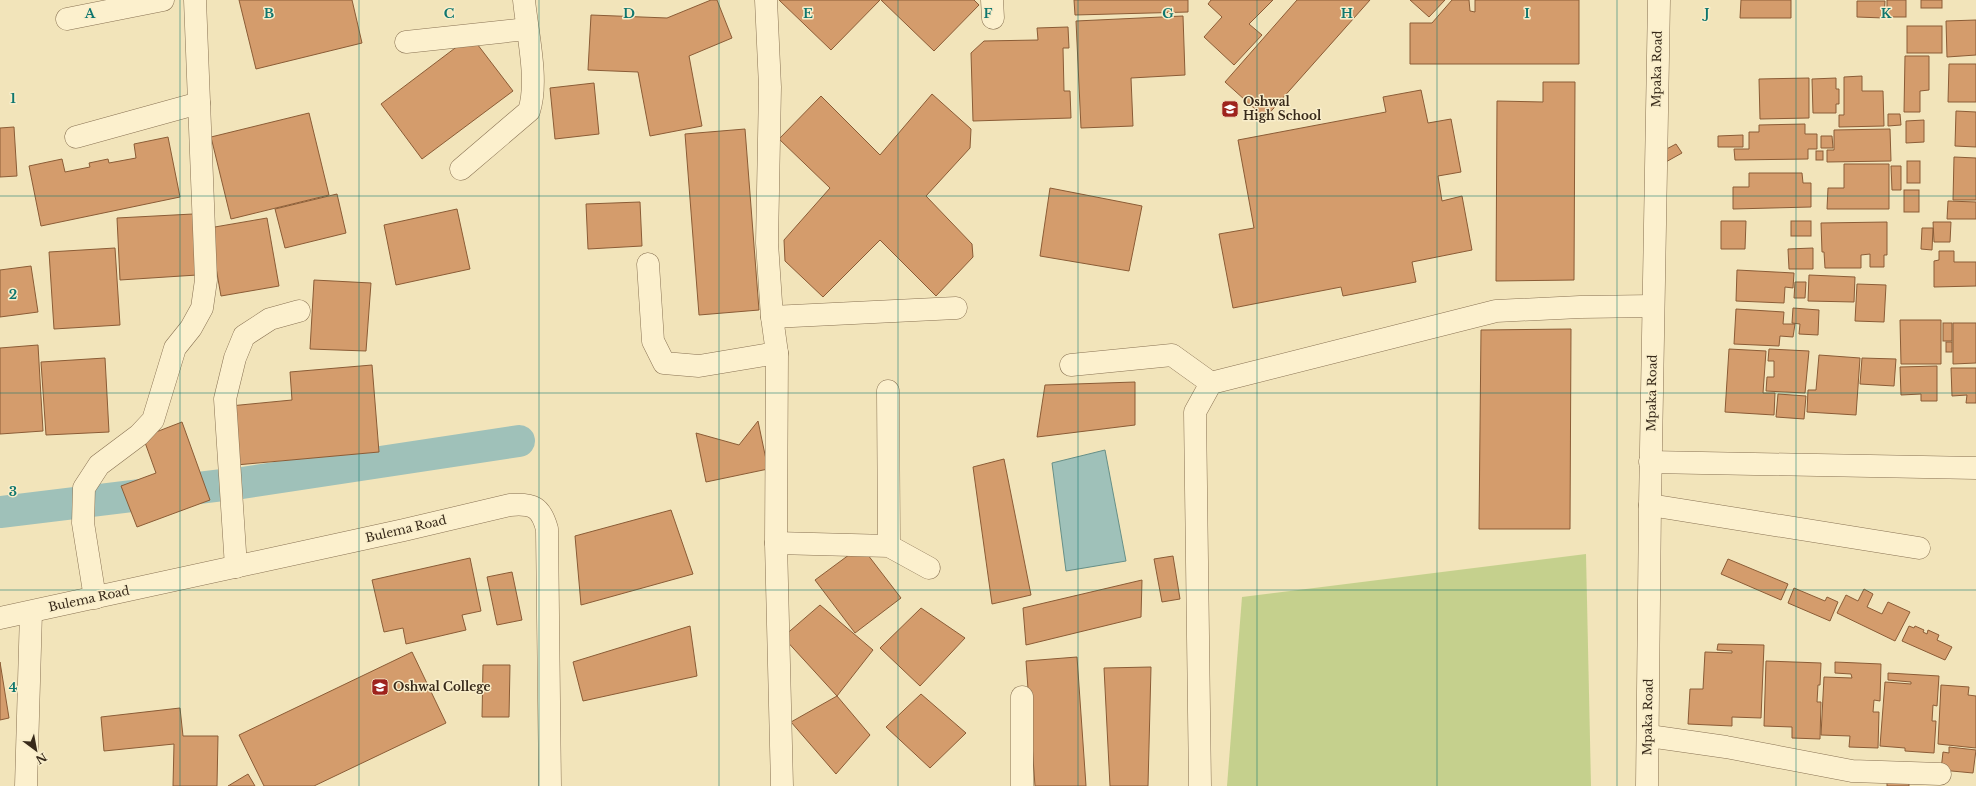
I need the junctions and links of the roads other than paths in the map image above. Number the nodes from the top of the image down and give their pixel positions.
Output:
1 (163, 0) edge
2 (195, 0) edge
3 (524, 0) edge
4 (766, 0) edge
5 (1659, 0) edge
6 (67, 19) dead end
7 (527, 29) junction
8 (406, 42) dead end
9 (199, 103) junction
10 (76, 137) dead end
11 (461, 169) dead end
12 (648, 264) dead end
13 (1653, 306) junction
14 (956, 308) dead end
15 (299, 311) dead end
16 (772, 317) junction
17 (777, 353) junction
18 (1071, 365) dead end
19 (1211, 383) junction
20 (888, 390) dead end
21 (1650, 462) junction
22 (1976, 468) edge
23 (1650, 505) junction
24 (776, 544) junction
25 (889, 546) junction
26 (1919, 548) dead end
27 (236, 567) junction
28 (929, 568) dead end
29 (95, 598) junction
30 (31, 612) junction
31 (0, 618) edge
32 (1022, 697) dead end
33 (1649, 736) junction
34 (1940, 774) dead end
35 (26, 786) edge
36 (550, 786) edge
37 (782, 786) edge
38 (1022, 786) edge
39 (1200, 786) edge
40 (1647, 786) edge

1 - 6 street
2 - 9 street
3 - 7 street
4 - 16 street
5 - 13 street, Mpaka Road
7 - 8 street
7 - 11 street
9 - 10 street
9 - 29 street
12 - 17 street
13 - 19 street
13 - 21 street, Mpaka Road
14 - 16 street
15 - 27 street
16 - 17 street
17 - 24 street
18 - 19 street
19 - 39 street
20 - 25 street
21 - 22 street
21 - 23 street, Mpaka Road
23 - 26 street
23 - 33 street, Mpaka Road
24 - 25 street
24 - 37 street
25 - 28 street
27 - 29 street, Bulema Road
27 - 36 street, Bulema Road
29 - 30 street, Bulema Road
30 - 31 street, Bulema Road
30 - 35 street
32 - 38 street
33 - 34 street
33 - 40 street, Mpaka Road

